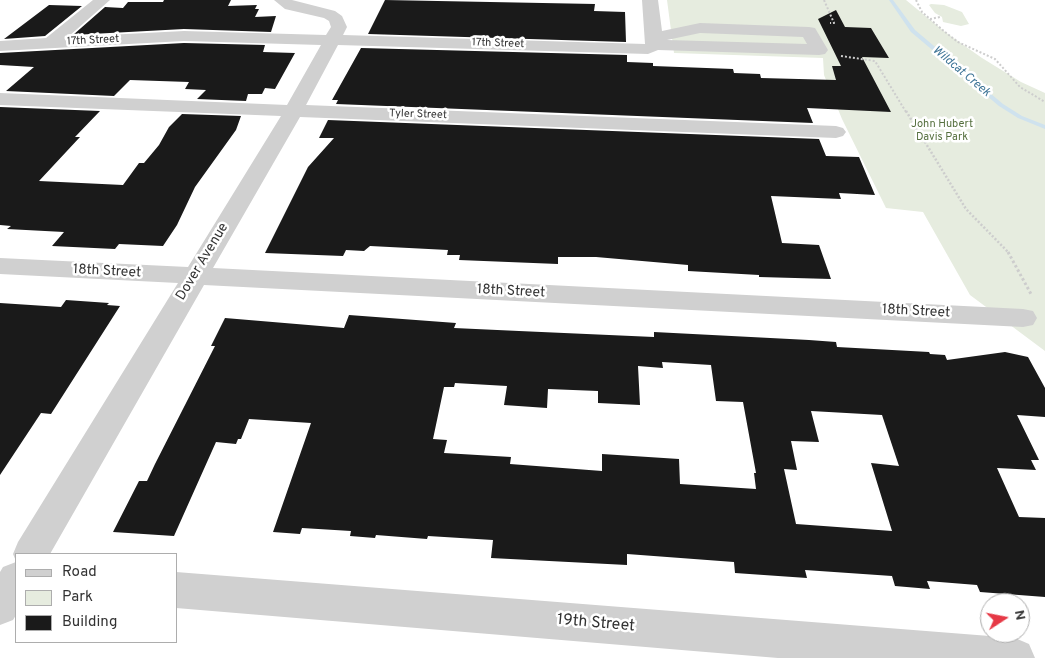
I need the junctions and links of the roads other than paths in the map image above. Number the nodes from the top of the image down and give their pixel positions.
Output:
1 (102, 0) edge
2 (282, 0) edge
3 (650, 0) edge
4 (334, 38) junction
5 (654, 41) junction
6 (51, 43) junction
7 (0, 46) edge
8 (819, 50) road end
9 (0, 99) edge
10 (294, 110) junction
11 (836, 132) dead end
12 (0, 266) edge
13 (194, 276) junction
14 (1028, 307) road end
15 (32, 553) edge
16 (0, 576) edge
17 (15, 578) edge
18 (15, 580) edge
19 (178, 590) edge
20 (0, 607) edge
21 (1015, 658) edge

1 - 6 street
2 - 4 street
3 - 5 street
4 - 5 street, 17th Street
4 - 6 street, 17th Street
4 - 10 street, Dover Avenue
5 - 8 street, 17th Street
6 - 7 street, 17th Street
9 - 10 street, Tyler Street
10 - 11 street, Tyler Street
10 - 13 street, Dover Avenue
12 - 13 street, 18th Street
13 - 14 street, 18th Street
13 - 15 street, Dover Avenue
16 - 17 street
18 - 20 street
19 - 21 street, 19th Street

